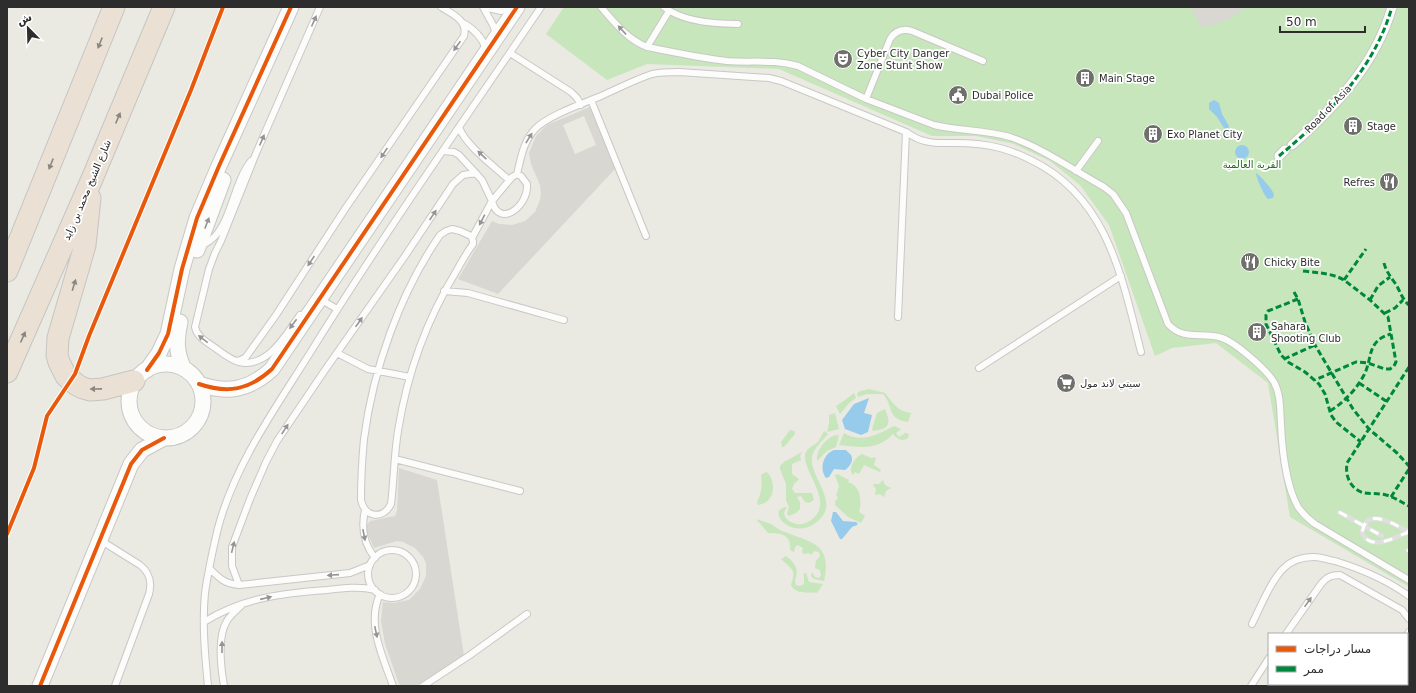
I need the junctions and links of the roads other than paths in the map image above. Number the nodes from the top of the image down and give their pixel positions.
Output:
1 (114, 7) edge
2 (164, 7) edge
3 (290, 7) edge
4 (302, 7) edge
5 (320, 7) edge
6 (441, 7) edge
7 (484, 7) edge
8 (517, 7) edge
9 (541, 7) edge
10 (601, 7) edge
11 (1392, 7) edge
12 (666, 9) edge
13 (463, 23) junction
14 (738, 24) dead end
15 (496, 38) junction
16 (647, 47) junction
17 (487, 51) junction
18 (510, 53) junction
19 (983, 61) dead end
20 (866, 99) junction
21 (591, 100) junction
22 (581, 105) junction
23 (459, 127) junction
24 (906, 132) junction
25 (1098, 141) dead end
26 (1285, 150) dead end
27 (443, 151) junction
28 (255, 157) junction
29 (1076, 171) junction
30 (476, 173) junction
31 (517, 174) junction
32 (92, 179) junction
33 (509, 180) junction
34 (492, 201) junction
35 (646, 236) dead end
36 (472, 238) junction
37 (198, 247) junction
38 (7, 271) edge
39 (1121, 276) junction
40 (444, 292) junction
41 (320, 298) junction
42 (337, 309) junction
43 (898, 317) dead end
44 (564, 320) dead end
45 (1141, 352) dead end
46 (336, 353) junction
47 (235, 361) junction
48 (979, 368) dead end
49 (184, 369) junction
50 (7, 372) edge
51 (379, 372) junction
52 (140, 375) junction
53 (410, 377) junction
54 (199, 384) junction
55 (164, 438) junction
56 (395, 459) junction
57 (520, 491) dead end
58 (365, 510) junction
59 (100, 540) junction
60 (375, 558) junction
61 (370, 565) junction
62 (210, 569) junction
63 (1409, 580) edge
64 (239, 584) junction
65 (378, 592) junction
66 (1409, 596) edge
67 (244, 603) junction
68 (527, 614) dead end
69 (1409, 619) edge
70 (204, 622) junction
71 (1252, 624) dead end
72 (1287, 633) edge
73 (1268, 660) edge
74 (40, 686) edge
75 (115, 686) edge
76 (208, 686) edge
77 (224, 686) edge
78 (393, 686) edge
79 (423, 686) edge
80 (1251, 686) edge

1 -> 38 highway
32 -> 2 highway, شارع الشيخ محمد بن زايد
3 - 52 street
37 -> 4 street
28 -> 5 lane
6 - 13 lane
7 - 8 lane
7 - 15 lane
8 - 15 street
9 - 18 lane
16 -> 10 lane
11 - 26 street, Road of Asia
12 - 14 lane
12 - 16 lane
13 - 17 lane
13 -> 47 lane
15 - 17 street
16 - 20 lane
17 - 41 street
18 - 22 lane
18 - 23 lane
19 - 20 lane
20 - 29 lane
21 - 22 lane
21 - 24 lane
21 - 35 lane
31 -> 22 lane
23 - 27 lane
33 -> 23 lane
24 - 39 lane
24 - 43 lane
25 - 29 lane
27 - 30 lane
27 - 42 lane
28 - 37 lane
47 -> 28 lane
29 - 63 lane
30 - 34 lane
46 -> 30 lane
31 - 33 lane
31 - 34 lane
50 -> 32 highway, شارع الشيخ محمد بن زايد
52 -> 32 highway
33 - 34 lane
34 -> 36 lane
36 - 40 lane
36 - 51 lane
37 - 49 street
39 - 45 lane
39 - 48 lane
40 - 44 lane
40 - 53 lane
41 - 42 lane
41 -> 47 lane
41 - 54 street
42 - 62 lane
46 - 51 lane
64 -> 46 lane
49 - 52 street
49 - 54 street
51 - 53 lane
51 - 58 lane
52 - 55 street
53 - 56 lane
54 - 55 street
55 - 59 street
56 - 57 lane
56 - 58 lane
58 -> 60 lane
59 - 74 street
59 - 75 lane
60 - 61 lane
60 - 65 lane
61 -> 64 lane
61 - 65 lane
62 - 64 lane
62 - 70 lane
67 -> 65 lane
65 -> 78 lane
66 - 71 lane
67 - 70 lane
77 -> 67 lane
68 - 79 lane
72 -> 69 lane
70 - 76 lane
73 - 80 lane

